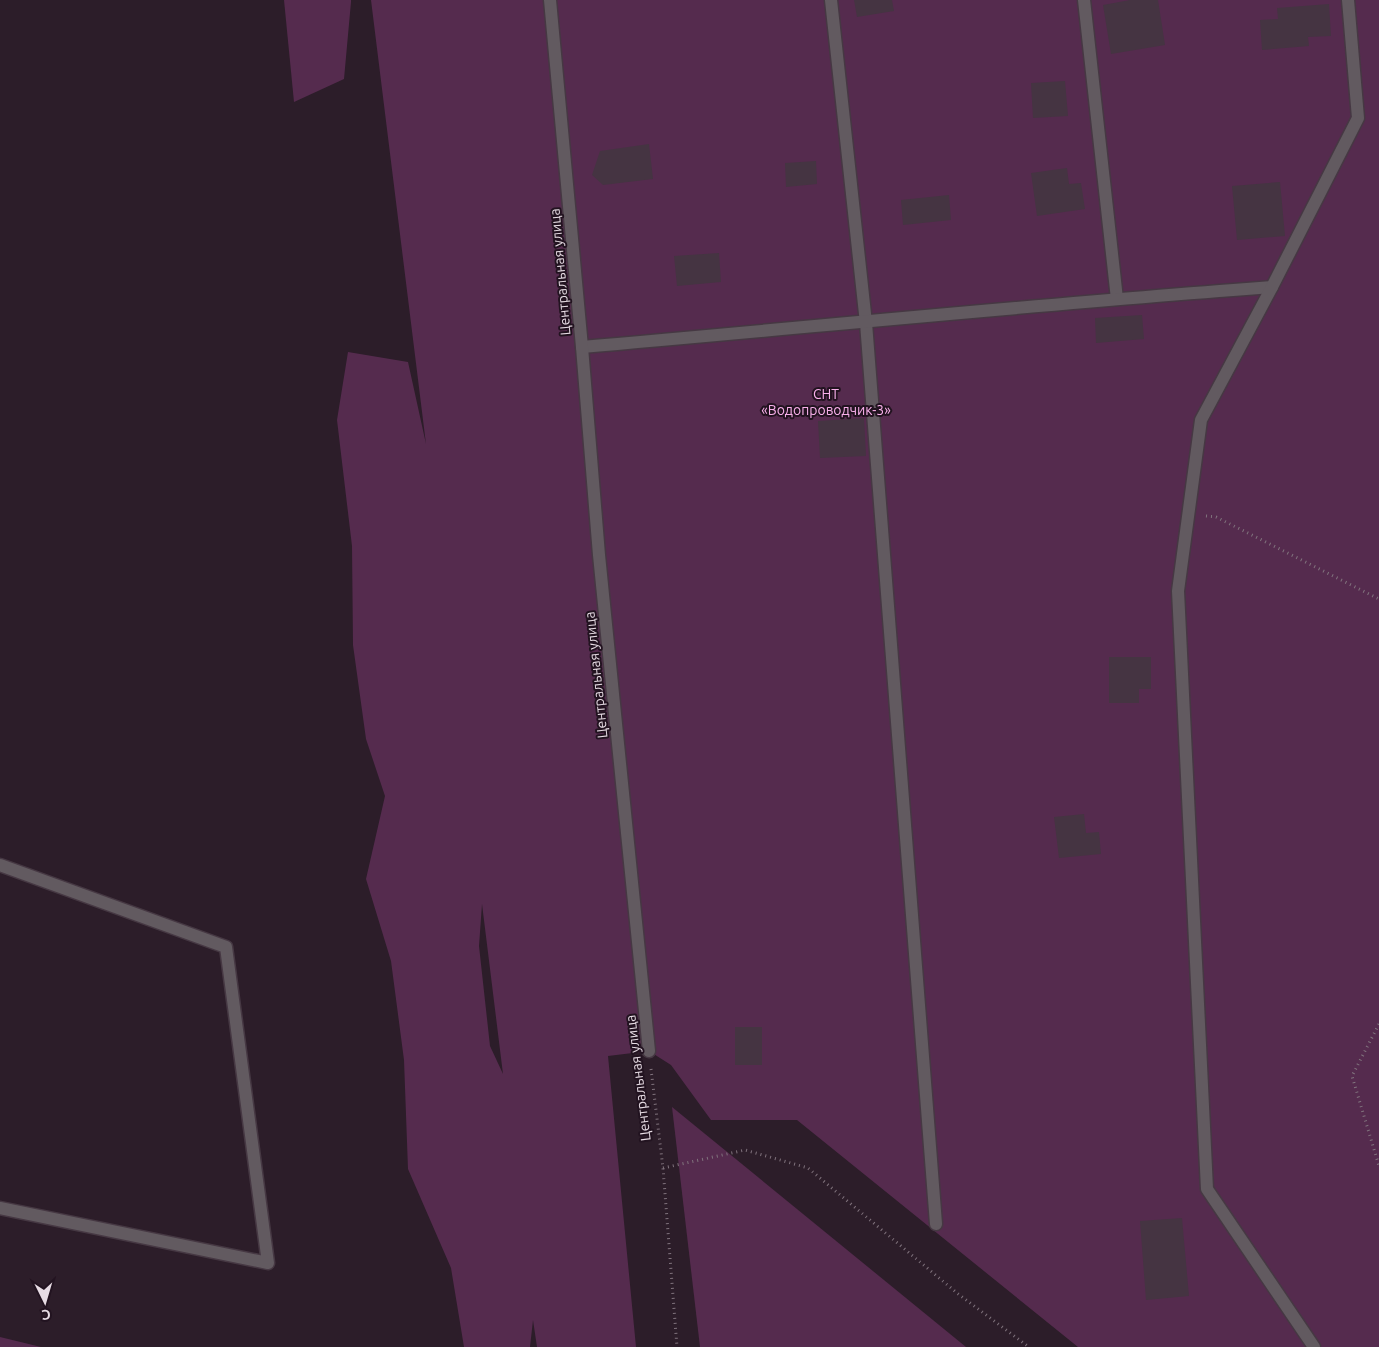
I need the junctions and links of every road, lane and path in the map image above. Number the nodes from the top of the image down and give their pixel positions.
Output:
1 (550, 0) edge
2 (831, 0) edge
3 (1084, 0) edge
4 (1348, 0) edge
5 (1272, 287) junction
6 (1117, 299) junction
7 (866, 323) junction
8 (582, 347) junction
9 (1188, 514) junction
10 (1379, 599) edge
11 (0, 865) edge
12 (1379, 1024) edge
13 (649, 1051) joint
14 (1379, 1166) edge
15 (663, 1168) junction
16 (0, 1208) edge
17 (936, 1224) dead end
18 (676, 1347) edge
19 (1029, 1347) edge
20 (1314, 1347) edge

1 - 8 street, Центральная улица
2 - 7 street
3 - 6 street
4 - 5 street
5 - 6 street
5 - 9 street
6 - 7 street
7 - 8 street
7 - 17 street
8 - 13 street, Центральная улица
9 - 10 path
9 - 20 street
11 - 16 street
12 - 14 path
13 - 15 path, Центральная улица
15 - 18 path, Центральная улица
15 - 19 path

